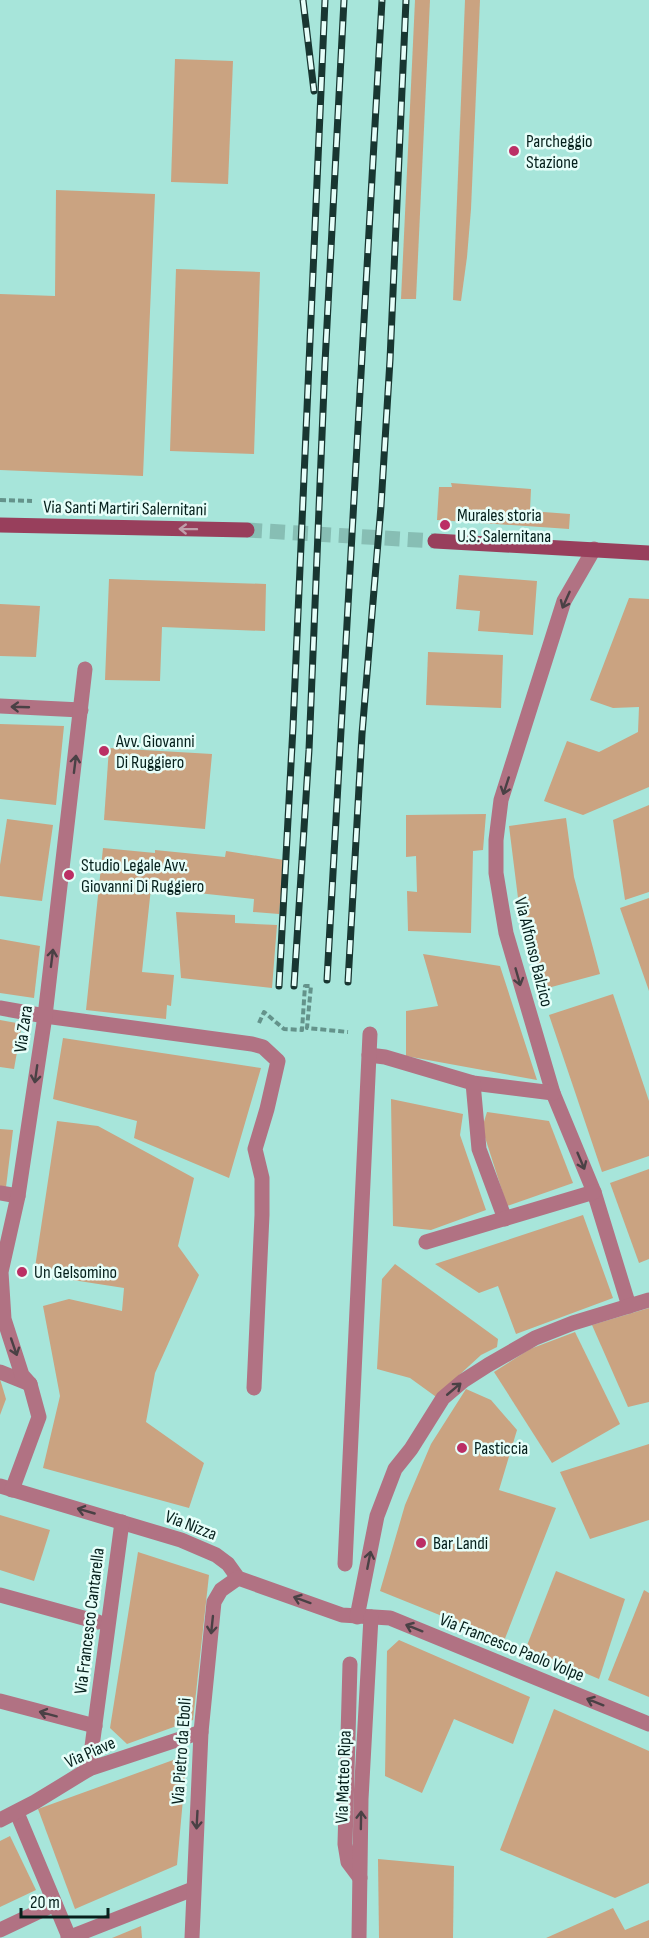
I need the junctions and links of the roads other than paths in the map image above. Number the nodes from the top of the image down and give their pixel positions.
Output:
1 (2, 525) edge
2 (247, 530) tunnel mouth
3 (435, 541) tunnel mouth
4 (594, 549) junction
5 (649, 553) edge
6 (85, 669) dead end
7 (0, 706) edge
8 (81, 710) junction
9 (0, 1008) edge
10 (45, 1016) junction
11 (370, 1034) road end
12 (369, 1055) junction
13 (473, 1083) junction
14 (553, 1093) junction
15 (594, 1192) junction
16 (0, 1193) edge
17 (18, 1196) junction
18 (505, 1219) junction
19 (426, 1242) dead end
20 (649, 1300) edge
21 (629, 1306) junction
22 (0, 1372) edge
23 (30, 1384) junction
24 (254, 1388) dead end
25 (6, 1488) edge
26 (122, 1522) junction
27 (345, 1564) dead end
28 (238, 1578) junction
29 (0, 1595) edge
30 (364, 1617) junction
31 (98, 1622) dead end
32 (350, 1664) dead end
33 (0, 1701) edge
34 (649, 1724) edge
35 (95, 1726) junction
36 (201, 1732) junction
37 (89, 1769) junction
38 (17, 1813) junction
39 (0, 1820) edge
40 (360, 1878) junction
41 (193, 1889) junction
42 (55, 1904) junction
43 (0, 1930) edge
44 (68, 1938) edge
45 (192, 1938) edge
46 (359, 1938) edge

2 -> 1 main road, Via Santi Martiri Salernitani
3 - 4 main road
4 - 5 main road
4 -> 14 street, Via Alfonso Balzico
6 - 8 street, Via Zara
8 -> 7 street
10 -> 8 street, Via Zara
9 - 10 street
10 -> 17 street, Via Zara
10 - 24 street
11 - 12 street
12 - 13 street
12 - 27 street
13 - 14 street
13 - 18 street
14 -> 15 street, Via Alfonso Balzico
15 - 18 street
15 - 21 street, Via Alfonso Balzico
16 - 17 street
17 -> 23 street, Via Zara
18 - 19 street
20 - 21 street, Via Matteo Ripa
30 -> 21 street, Via Matteo Ripa
22 - 23 street
23 - 25 street, Via Zara
26 -> 25 street, Via Nizza
26 - 28 street, Via Nizza
26 - 35 street, Via Francesco Cantarella
30 -> 28 street, Via Nizza
28 -> 36 street, Via Pietro da Eboli
29 - 31 street
34 -> 30 street, Via Francesco Paolo Volpe
40 -> 30 street, Via Matteo Ripa
32 - 40 street
35 -> 33 street, Via Francesco Cantarella
35 - 37 street, Via Francesco Cantarella
36 - 37 street, Via Piave
36 -> 41 street, Via Pietro da Eboli
37 - 38 street, Via Piave
38 - 39 street, Via Piave
38 - 42 street
40 - 46 street, Via Matteo Ripa
41 - 44 street
41 - 45 street, Via Pietro da Eboli
42 - 43 street
42 - 44 street

